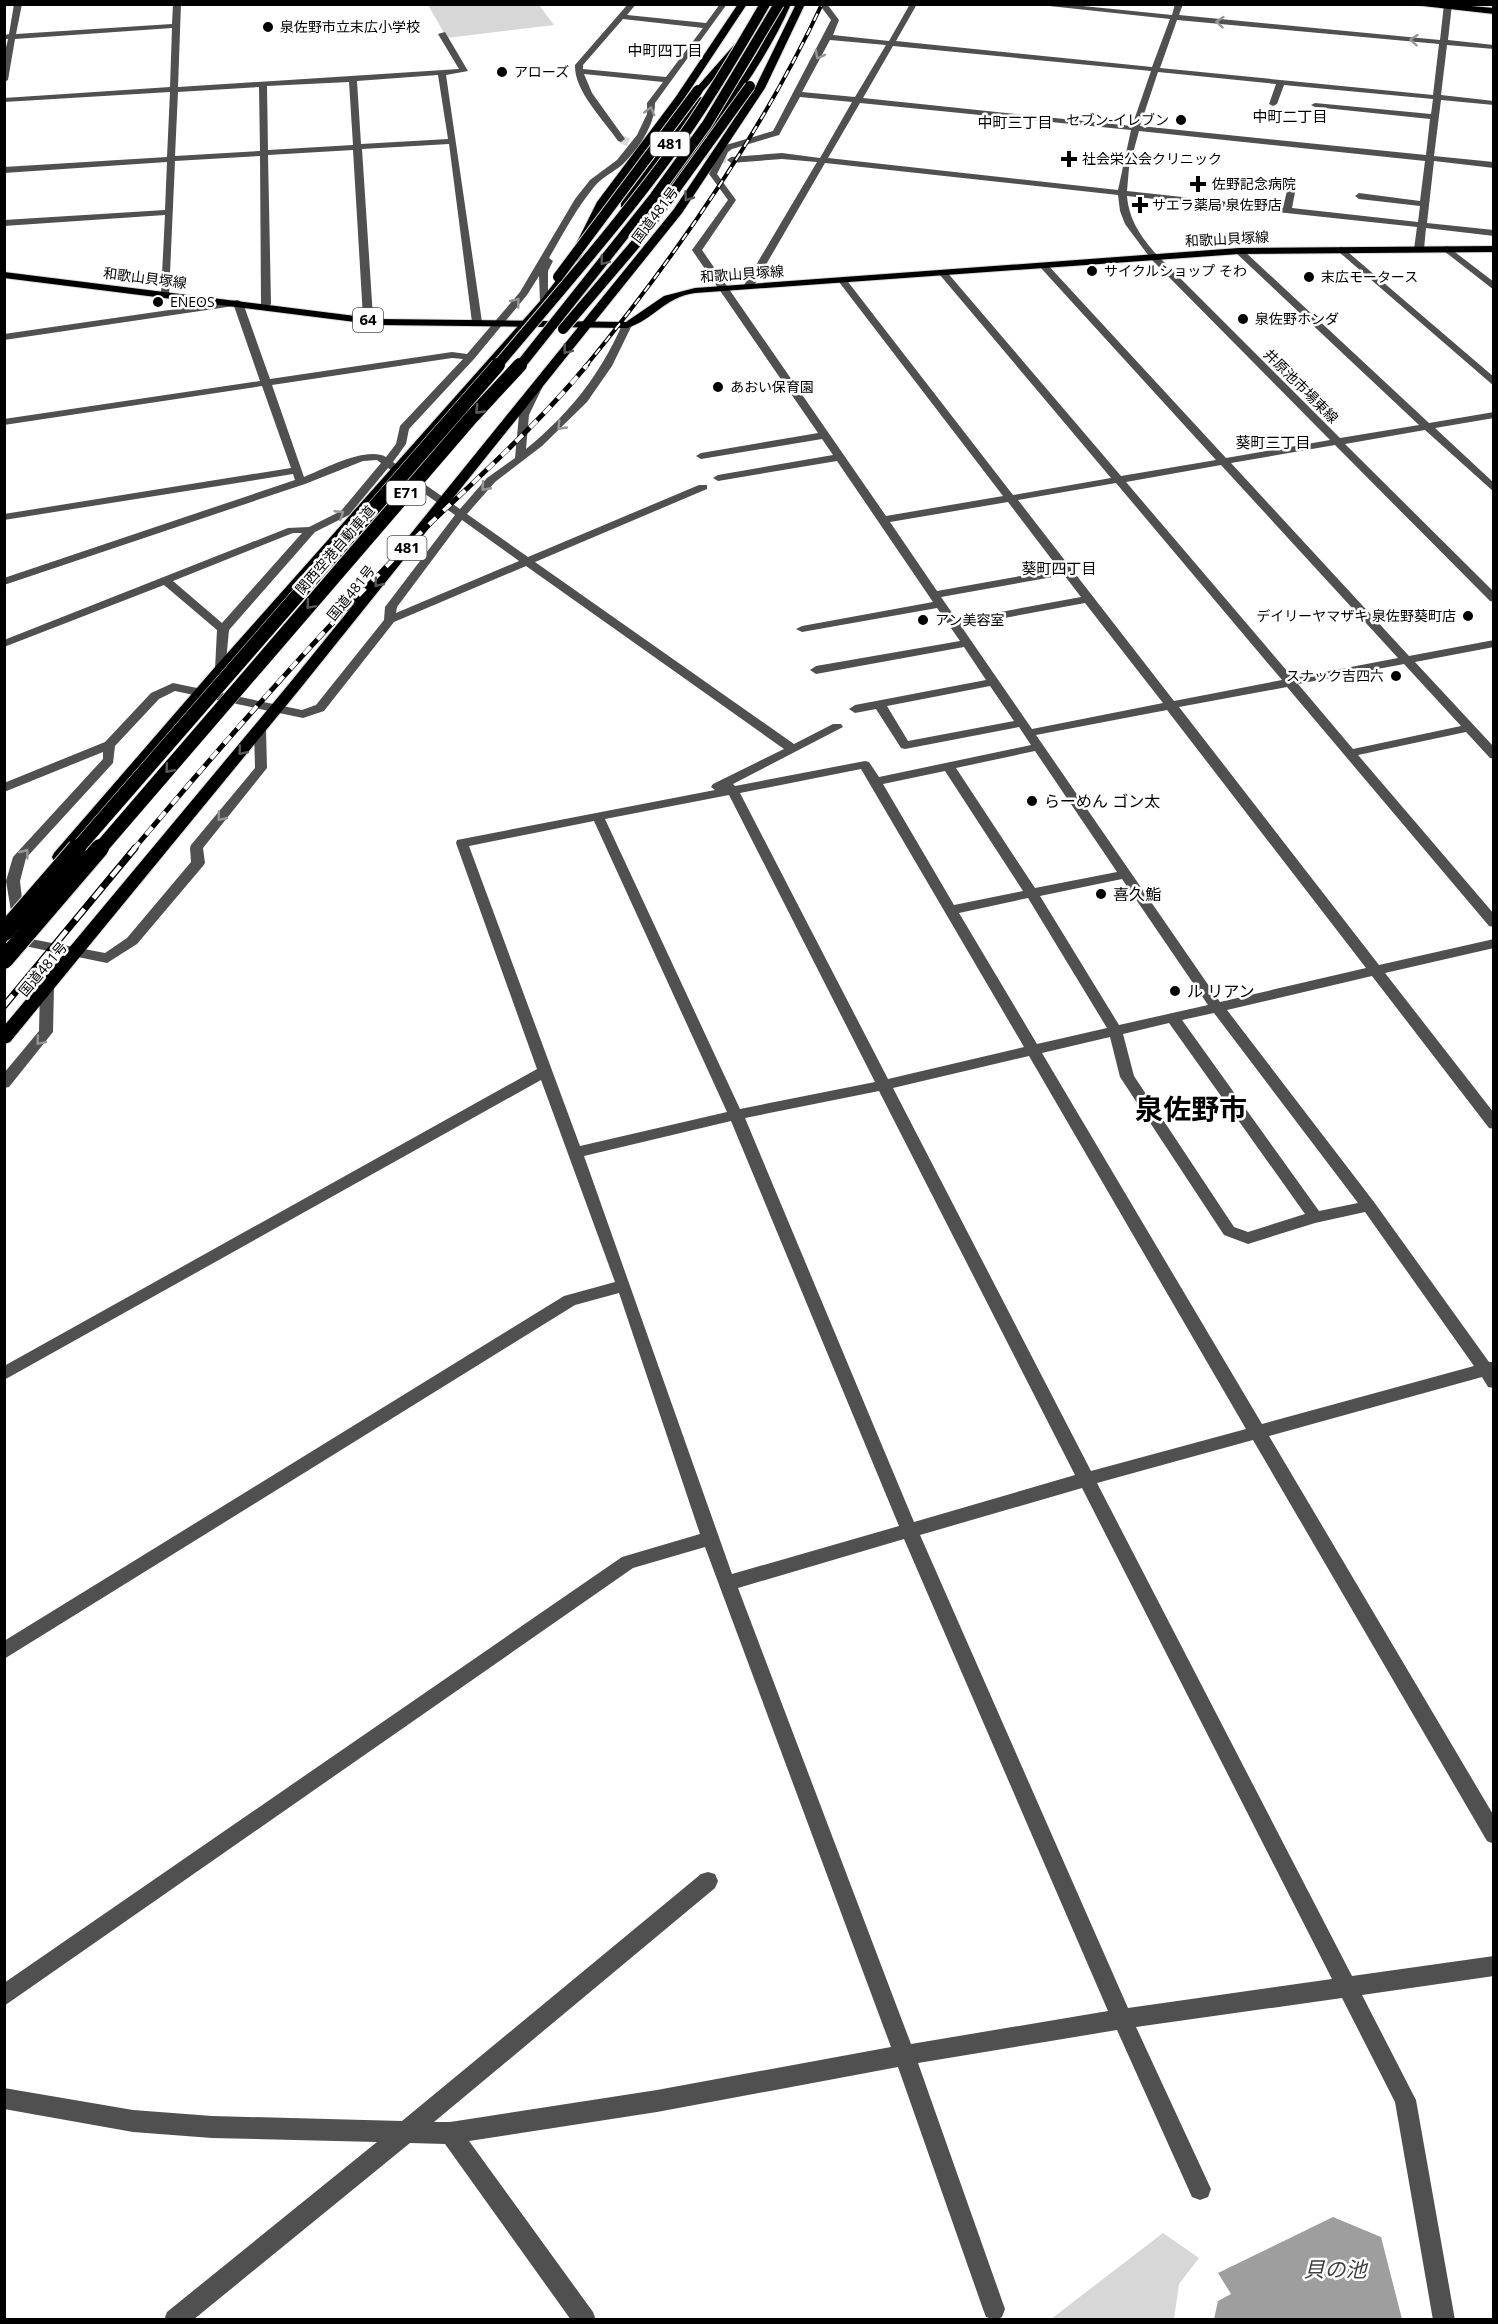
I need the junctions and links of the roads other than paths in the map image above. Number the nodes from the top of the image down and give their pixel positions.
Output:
1 (18, 4) edge
2 (177, 4) edge
3 (633, 4) edge
4 (724, 4) edge
5 (763, 4) edge
6 (778, 4) edge
7 (787, 4) edge
8 (801, 4) edge
9 (822, 4) edge
10 (840, 4) edge
11 (914, 4) edge
12 (1034, 4) edge
13 (1179, 4) edge
14 (1409, 4) edge
15 (1473, 4) edge
16 (1447, 6) edge
17 (1494, 6) edge
18 (740, 9) edge
19 (1494, 11) edge
20 (622, 17) junction
21 (1175, 17) junction
22 (833, 18) junction
23 (175, 26) junction
24 (708, 26) junction
25 (729, 29) junction
26 (442, 34) dead end
27 (8, 37) edge
28 (828, 37) junction
29 (1443, 42) junction
30 (891, 43) junction
31 (776, 44) junction
32 (737, 47) junction
33 (1494, 47) edge
34 (1156, 70) junction
35 (578, 71) junction
36 (442, 73) junction
37 (352, 79) junction
38 (4, 80) edge
39 (668, 80) junction
40 (1281, 82) junction
41 (263, 84) junction
42 (1320, 86) junction
43 (173, 90) junction
44 (698, 90) junction
45 (798, 94) junction
46 (1437, 97) junction
47 (4, 100) edge
48 (858, 100) junction
49 (1494, 103) edge
50 (1273, 104) dead end
51 (1435, 117) junction
52 (1136, 128) junction
53 (621, 139) tunnel mouth
54 (453, 141) junction
55 (359, 148) junction
56 (264, 154) junction
57 (1429, 159) junction
58 (171, 160) junction
59 (731, 160) tunnel mouth
60 (822, 160) junction
61 (1494, 165) edge
62 (4, 170) edge
63 (1293, 182) dead end
64 (1122, 194) junction
65 (1359, 196) dead end
66 (1425, 204) junction
67 (1287, 211) junction
68 (169, 212) junction
69 (4, 223) edge
70 (1422, 225) junction
71 (562, 230) junction
72 (1494, 233) edge
73 (1419, 249) junction
74 (1447, 249) junction
75 (1494, 249) edge
76 (1342, 250) junction
77 (1239, 251) junction
78 (1154, 257) junction
79 (1043, 265) junction
80 (944, 273) junction
81 (628, 274) junction
82 (4, 275) edge
83 (566, 275) junction
84 (842, 280) junction
85 (748, 287) junction
86 (1494, 287) edge
87 (724, 289) junction
88 (166, 294) junction
89 (545, 302) junction
90 (238, 303) junction
91 (264, 307) junction
92 (366, 320) junction
93 (477, 322) junction
94 (500, 323) junction
95 (526, 324) junction
96 (586, 325) junction
97 (627, 325) junction
98 (4, 337) edge
99 (471, 357) junction
100 (494, 370) junction
101 (510, 377) junction
102 (267, 382) junction
103 (1494, 383) edge
104 (538, 386) junction
105 (1494, 415) edge
106 (4, 422) edge
107 (1426, 426) junction
108 (825, 435) junction
109 (1337, 441) junction
110 (701, 456) dead end
111 (840, 457) junction
112 (520, 459) junction
113 (1224, 462) junction
114 (392, 466) junction
115 (297, 470) junction
116 (718, 478) dead end
117 (1118, 479) junction
118 (301, 482) junction
119 (703, 487) dead end
120 (1494, 489) edge
121 (1010, 498) junction
122 (444, 502) junction
123 (461, 514) junction
124 (4, 517) edge
125 (884, 520) junction
126 (311, 530) junction
127 (528, 562) junction
128 (1067, 571) junction
129 (165, 580) junction
130 (4, 582) edge
131 (1088, 599) junction
132 (1494, 599) edge
133 (938, 600) junction
134 (390, 620) junction
135 (954, 624) junction
136 (223, 629) junction
137 (802, 629) dead end
138 (967, 643) junction
139 (1494, 643) edge
140 (4, 644) edge
141 (1405, 659) junction
142 (221, 669) junction
143 (816, 670) dead end
144 (1289, 681) junction
145 (994, 682) junction
146 (200, 693) junction
147 (879, 704) junction
148 (1170, 705) junction
149 (277, 709) junction
150 (855, 709) dead end
151 (837, 727) dead end
152 (1025, 728) junction
153 (1469, 728) junction
154 (260, 730) junction
155 (109, 745) junction
156 (1038, 747) junction
157 (793, 749) junction
158 (1350, 753) junction
159 (1494, 755) edge
160 (947, 765) junction
161 (876, 782) junction
162 (729, 787) junction
163 (4, 788) edge
164 (598, 817) junction
165 (1126, 874) junction
166 (1031, 893) junction
167 (16, 908) junction
168 (950, 910) junction
169 (4, 921) edge
170 (1494, 923) edge
171 (4, 932) edge
172 (4, 938) edge
173 (1494, 943) edge
174 (75, 954) junction
175 (4, 960) edge
176 (1374, 970) junction
177 (47, 988) junction
178 (1216, 1006) junction
179 (1172, 1017) junction
180 (1115, 1030) junction
181 (4, 1038) edge
182 (1032, 1049) junction
183 (545, 1071) junction
184 (4, 1083) edge
185 (883, 1085) junction
186 (736, 1115) junction
187 (1494, 1124) edge
188 (575, 1153) junction
189 (1369, 1206) junction
190 (1315, 1217) junction
191 (624, 1286) junction
192 (1491, 1373) edge
193 (4, 1374) edge
194 (1258, 1433) junction
195 (1087, 1479) junction
196 (910, 1532) junction
197 (710, 1538) junction
198 (727, 1583) junction
199 (4, 1650) edge
200 (1494, 1834) edge
201 (708, 1881) dead end
202 (1494, 1965) edge
203 (1346, 1988) junction
204 (4, 1996) edge
205 (1122, 2019) junction
206 (904, 2055) junction
207 (4, 2098) edge
208 (407, 2131) junction
209 (450, 2133) junction
210 (1200, 2189) dead end
211 (994, 2309) dead end
212 (175, 2319) edge
213 (585, 2319) edge
214 (1444, 2319) edge

1 - 27 street
2 - 23 street
3 - 20 street
4 - 24 street
5 - 32 highway, 481
5 - 100 highway, 関西空港自動車道 / E71, bridge
6 -> 101 highway, 関西空港自動車道 / E71, bridge
7 - 31 highway, 481
8 - 31 highway, 国道481号 / 481
9 - 22 street
10 - 22 street
11 - 30 street
12 - 21 street
13 - 21 street, 井原池市場東線
14 - 16 highway
15 - 17 highway
16 - 19 highway
16 - 29 street
18 - 25 highway, 481
20 - 24 street
20 - 35 street
29 -> 21 street
21 - 34 street, 井原池市場東線
22 - 28 street
23 - 27 street
23 - 43 street
24 - 39 street
25 - 44 highway
25 - 83 highway, 481
26 - 36 street
27 - 38 street
28 - 30 street
28 -> 45 street
29 - 33 street
29 - 46 street
30 - 34 street
30 - 48 street
31 -> 81 highway, 国道481号 / 481
31 - 81 highway, 481
31 - 101 highway, bridge
32 - 44 highway
32 - 83 highway, 481
34 - 40 street
34 - 52 street, 井原池市場東線
35 - 39 street
35 - 53 street
36 - 37 street
36 - 54 street
37 - 41 street
37 - 55 street
71 -> 39 street
40 - 42 street
40 - 50 street
41 - 43 street
41 - 56 street
42 - 46 street
42 - 51 street
43 - 47 street
43 - 58 street
44 - 100 highway, bridge
45 - 48 street
45 - 87 street
46 - 49 street
46 - 51 street
48 - 52 street
48 - 60 street
51 - 57 street
52 - 57 street
52 - 64 street, 井原池市場東線
54 - 55 street
54 - 93 street
55 - 56 street
55 - 92 street
56 - 58 street
56 - 91 street
57 - 61 street
57 - 66 street
58 - 62 street
58 - 68 street
59 - 60 street
60 - 64 street
60 - 85 street
63 - 67 street
64 - 67 street
64 - 78 street, 井原池市場東線
65 - 66 street
66 - 70 street
67 - 70 street
68 - 69 street
68 - 88 street
70 - 72 street
70 - 73 street
71 - 89 street
94 -> 71 street
73 - 74 main road, 和歌山貝塚線
73 - 76 main road, 和歌山貝塚線
74 - 75 main road, 和歌山貝塚線
74 - 86 street
76 - 77 main road, 和歌山貝塚線
76 - 103 street
77 - 78 main road, 和歌山貝塚線
77 - 107 street
78 - 79 main road, 和歌山貝塚線
78 - 109 street, 井原池市場東線
79 - 80 main road, 和歌山貝塚線
79 - 113 street
80 - 84 main road, 和歌山貝塚線
80 - 117 street
81 - 96 highway, 国道481号 / 481
82 - 88 main road, 和歌山貝塚線 / 64
83 - 89 highway, 481
84 - 85 main road, 和歌山貝塚線
84 - 121 street
85 - 87 main road, 和歌山貝塚線
87 - 97 main road, 和歌山貝塚線
87 - 108 street
88 - 90 main road, 和歌山貝塚線 / 64
89 - 95 highway, 481
90 - 91 main road, 和歌山貝塚線 / 64
90 - 98 street
90 - 102 street
91 - 92 main road, 和歌山貝塚線 / 64
92 - 93 main road, 和歌山貝塚線 / 64
93 - 94 main road, 和歌山貝塚線 / 64
94 - 95 main road, 和歌山貝塚線 / 64
94 - 99 street
95 - 96 main road, 和歌山貝塚線 / 64
95 - 114 highway, 481
96 - 97 main road, 和歌山貝塚線 / 64
96 -> 104 highway, 国道481号 / 481
97 -> 112 street
99 - 102 street
99 - 114 street
100 - 171 highway, 関西空港自動車道 / E71, bridge
101 -> 175 highway, 関西空港自動車道 / E71, bridge
102 - 106 street
102 - 115 street
104 - 112 street
104 - 122 highway, 国道481号 / 481
105 - 107 street
107 - 109 street
107 - 120 street
108 - 110 street
108 - 111 street
109 - 113 street
109 - 132 street, 井原池市場東線
111 - 116 street
111 - 125 street
112 -> 123 street
113 - 117 street
113 - 141 street
114 - 118 street
114 - 122 street
126 -> 114 street
114 - 142 highway, 481
115 - 118 street
115 - 124 street
117 - 121 street
117 - 144 street
118 - 130 street
119 - 127 street
121 - 125 street
121 - 128 street
122 - 123 street
122 -> 149 highway, 国道481号 / 481
123 - 127 street
123 - 134 street
125 - 133 street
126 - 129 street
126 - 136 street
127 - 134 street
127 - 157 street
128 - 131 street
128 - 133 street
129 - 136 street
129 - 140 street
131 - 135 street
131 - 148 street
133 - 135 street
133 - 137 street
134 - 149 street
135 - 138 street
136 - 142 street
138 - 143 street
138 - 145 street
139 - 141 street
141 - 144 street
141 - 153 street
142 - 146 highway, 481
144 - 148 street
144 - 158 street
145 - 147 street
145 - 152 street
146 - 149 street
146 - 155 street
146 - 167 highway, 481
147 - 150 street
147 - 152 street
148 - 152 street
148 - 176 street
149 - 154 highway, 国道481号 / 481
151 - 157 street
152 - 156 street
153 - 158 street
153 - 159 street
154 -> 174 highway, 国道481号 / 481
154 -> 174 street
155 - 163 street
167 -> 155 street
156 - 160 street
156 - 165 street
157 - 162 street
158 - 170 street
160 - 161 street
160 - 166 street
161 - 162 street
161 - 168 street
162 - 164 street
162 - 185 street
164 - 183 street
164 - 186 street
165 - 166 street
165 - 178 street
166 - 168 street
166 - 180 street
167 - 169 highway, 481
168 - 182 street
172 - 174 street
173 - 176 street
174 - 177 highway, 国道481号 / 481
176 - 178 street
176 - 187 street
177 - 181 highway, 国道481号 / 481
177 -> 184 street
178 - 179 street
178 - 189 street
179 - 180 street
179 - 190 street
180 - 182 street
180 - 190 street
182 - 185 street
182 - 194 street
183 - 188 street
183 - 193 street
185 - 186 street
185 - 195 street
186 - 188 street
186 - 196 street
188 - 191 street
189 - 190 street
189 - 192 street
191 - 197 street
191 - 199 street
192 - 194 street
194 - 195 street
194 - 200 street
195 - 196 street
195 - 203 street
196 - 198 street
196 - 205 street
197 - 198 street
197 - 204 street
198 - 206 street
201 - 208 street
202 - 203 street
203 - 205 street
203 - 214 street
205 - 206 street
205 - 210 street
206 - 209 street
206 - 211 street
207 - 208 street
208 - 209 street
208 - 212 street
209 - 213 street

